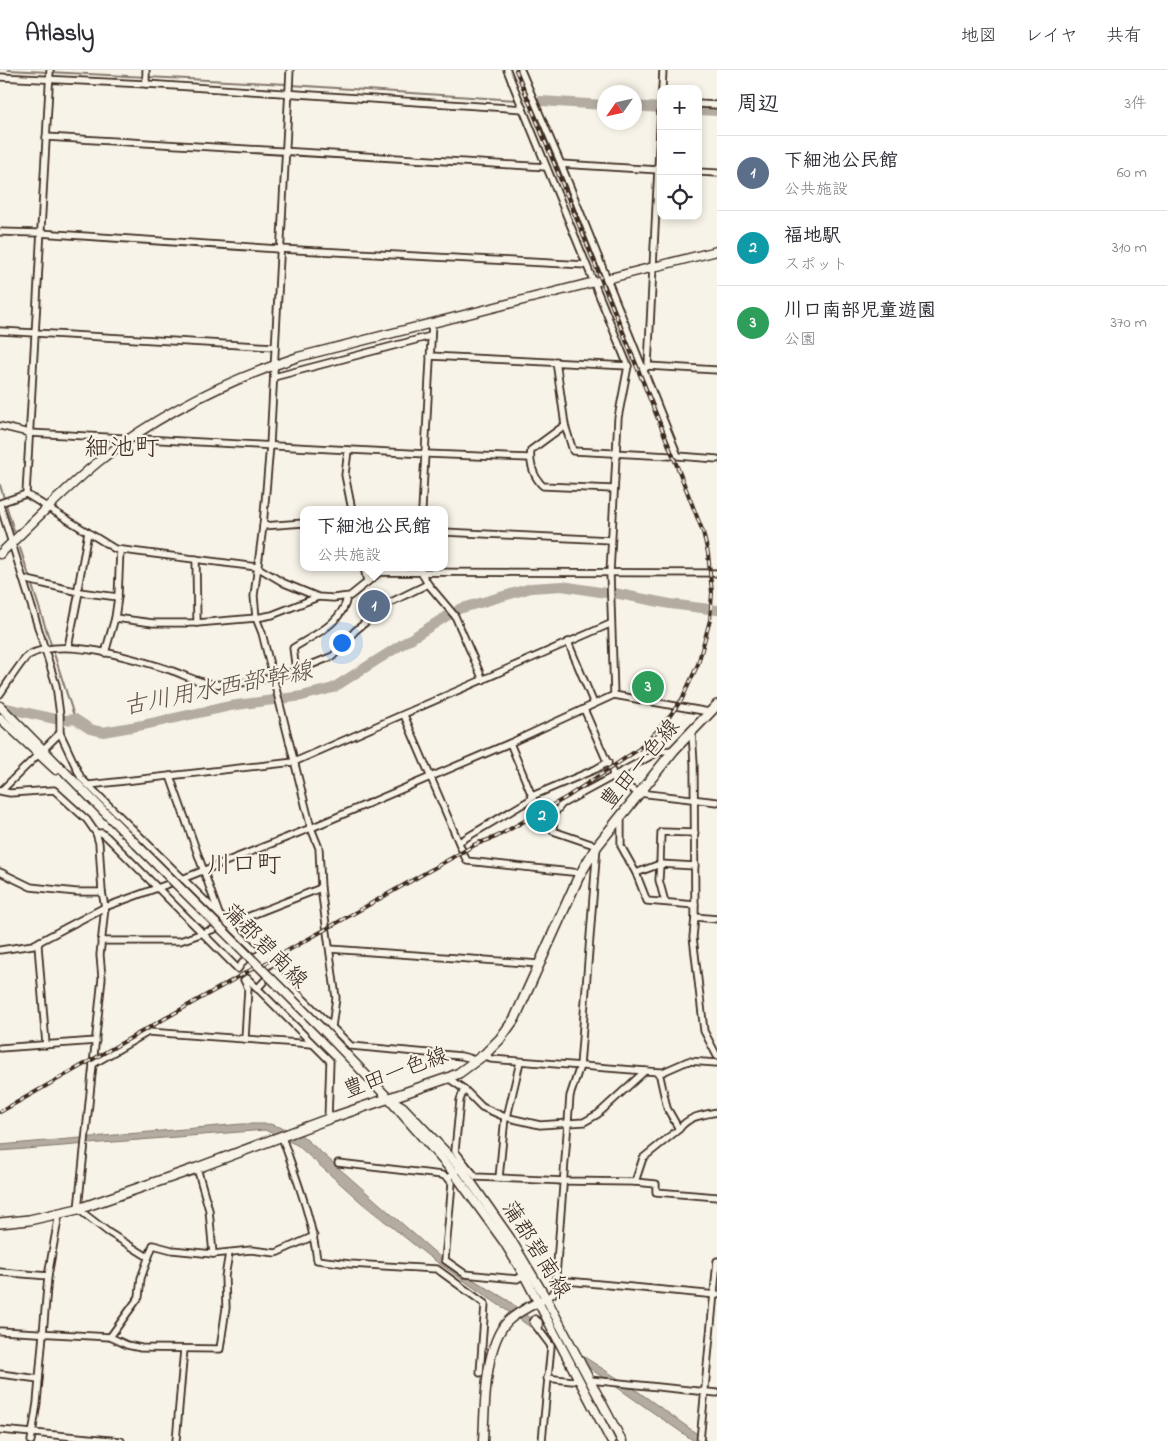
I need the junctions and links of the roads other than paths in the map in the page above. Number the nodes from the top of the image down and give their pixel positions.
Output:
1 (50, 70) edge
2 (146, 70) edge
3 (290, 70) edge
4 (507, 70) edge
5 (521, 70) edge
6 (663, 70) edge
7 (0, 77) edge
8 (49, 80) junction
9 (146, 84) junction
10 (662, 85) edge
11 (288, 94) junction
12 (702, 104) edge
13 (717, 105) edge
14 (523, 109) junction
15 (46, 137) junction
16 (285, 151) junction
17 (562, 164) junction
18 (546, 166) junction
19 (657, 170) edge
20 (702, 172) edge
21 (717, 173) edge
22 (659, 175) edge
23 (0, 232) edge
24 (40, 233) junction
25 (279, 249) junction
26 (717, 251) edge
27 (586, 265) junction
28 (652, 267) junction
29 (608, 279) junction
30 (594, 282) junction
31 (432, 323) junction
32 (0, 331) edge
33 (34, 333) junction
34 (431, 336) junction
35 (274, 348) junction
36 (430, 356) junction
37 (556, 361) junction
38 (274, 365) junction
39 (628, 366) junction
40 (646, 368) junction
41 (717, 370) edge
42 (274, 377) junction
43 (565, 425) junction
44 (0, 426) edge
45 (29, 433) junction
46 (130, 438) junction
47 (270, 445) junction
48 (348, 450) junction
49 (616, 452) junction
50 (426, 454) junction
51 (670, 456) dead end
52 (530, 458) junction
53 (717, 459) edge
54 (613, 489) junction
55 (26, 494) junction
56 (2, 502) edge
57 (351, 506) edge
58 (422, 506) edge
59 (48, 508) junction
60 (300, 523) edge
61 (263, 526) junction
62 (88, 532) junction
63 (448, 532) edge
64 (611, 540) junction
65 (12, 543) junction
66 (120, 550) junction
67 (0, 554) edge
68 (196, 559) junction
69 (257, 567) junction
70 (448, 570) edge
71 (365, 571) edge
72 (381, 571) edge
73 (422, 571) edge
74 (610, 573) junction
75 (717, 573) edge
76 (24, 579) junction
77 (367, 582) junction
78 (428, 584) junction
79 (79, 592) junction
80 (318, 596) junction
81 (118, 597) junction
82 (347, 597) junction
83 (115, 618) junction
84 (256, 618) junction
85 (197, 623) junction
86 (610, 624) junction
87 (568, 642) junction
88 (68, 647) junction
89 (47, 650) junction
90 (105, 653) junction
91 (296, 670) junction
92 (273, 677) junction
93 (483, 680) junction
94 (0, 694) edge
95 (614, 695) junction
96 (594, 704) junction
97 (717, 705) edge
98 (0, 706) edge
99 (584, 709) junction
100 (709, 712) junction
101 (404, 715) junction
102 (0, 718) edge
103 (692, 732) junction
104 (60, 733) junction
105 (510, 743) junction
106 (674, 750) junction
107 (41, 752) junction
108 (294, 762) junction
109 (610, 769) junction
110 (170, 776) junction
111 (431, 776) junction
112 (89, 785) junction
113 (1, 791) edge
114 (639, 793) junction
115 (532, 796) junction
116 (694, 800) junction
117 (717, 802) edge
118 (622, 817) junction
119 (311, 828) junction
120 (96, 833) junction
121 (695, 834) junction
122 (459, 842) junction
123 (597, 846) junction
124 (660, 864) junction
125 (695, 866) junction
126 (204, 870) junction
127 (0, 872) edge
128 (581, 873) junction
129 (636, 873) junction
130 (182, 879) junction
131 (158, 887) junction
132 (321, 888) junction
133 (102, 892) junction
134 (665, 902) junction
135 (695, 905) junction
136 (105, 907) junction
137 (220, 916) junction
138 (696, 917) junction
139 (717, 919) edge
140 (229, 924) junction
141 (204, 933) junction
142 (40, 941) junction
143 (101, 941) junction
144 (254, 949) dead end
145 (330, 949) junction
146 (0, 950) edge
147 (245, 959) dead end
148 (539, 964) junction
149 (257, 989) junction
150 (332, 1027) junction
151 (245, 1039) junction
152 (96, 1041) junction
153 (312, 1044) junction
154 (46, 1045) junction
155 (0, 1048) edge
156 (486, 1054) junction
157 (717, 1056) edge
158 (476, 1061) junction
159 (520, 1062) junction
160 (93, 1064) junction
161 (717, 1064) edge
162 (580, 1066) junction
163 (645, 1071) junction
164 (659, 1072) junction
165 (448, 1078) junction
166 (464, 1089) junction
167 (389, 1099) junction
168 (717, 1112) edge
169 (506, 1117) junction
170 (328, 1119) junction
171 (568, 1123) junction
172 (679, 1129) junction
173 (282, 1137) junction
174 (338, 1162) dead end
175 (197, 1168) junction
176 (457, 1171) junction
177 (499, 1178) junction
178 (565, 1181) junction
179 (635, 1182) junction
180 (717, 1197) edge
181 (78, 1210) junction
182 (59, 1214) junction
183 (0, 1223) edge
184 (314, 1236) junction
185 (228, 1253) junction
186 (214, 1254) junction
187 (148, 1257) junction
188 (717, 1261) edge
189 (0, 1272) edge
190 (524, 1275) junction
191 (48, 1276) junction
192 (556, 1280) junction
193 (716, 1295) edge
194 (542, 1300) junction
195 (539, 1330) dead end
196 (0, 1331) edge
197 (43, 1334) junction
198 (110, 1337) junction
199 (184, 1350) junction
200 (480, 1373) dead end
201 (0, 1374) edge
202 (548, 1378) junction
203 (39, 1379) junction
204 (579, 1379) junction
205 (590, 1380) junction
206 (704, 1392) junction
207 (717, 1393) edge
208 (0, 1430) edge
209 (31, 1432) junction
210 (31, 1441) edge
211 (121, 1441) edge
212 (176, 1441) edge
213 (482, 1441) edge
214 (542, 1441) edge
215 (611, 1441) edge
216 (622, 1441) edge
217 (700, 1441) edge

1 - 8 street
2 - 9 street
3 - 11 street
4 - 14 street
5 - 17 street
6 - 10 street
7 - 8 street
8 - 9 street
8 - 15 street
9 - 11 street
11 - 14 street
11 - 16 street
12 - 13 street
14 - 18 street
15 - 16 street
15 - 24 street
16 - 18 street
16 - 25 street
17 - 19 street
17 - 29 street
18 - 27 street
20 - 21 street
22 - 28 street
23 - 24 street
24 - 25 street
24 - 33 street
25 - 27 street
25 - 35 street
26 - 28 main road
27 - 30 street
28 - 29 main road
28 - 40 street
29 - 30 main road
29 - 40 street
30 - 31 main road
30 - 39 street
31 - 34 street
31 - 38 main road
32 - 33 street
33 - 35 street
33 - 45 street
34 - 36 street
34 - 42 street
35 - 38 street
36 - 37 street
36 - 50 street
37 - 39 street
37 - 43 street
38 - 42 street
38 - 46 main road
39 - 49 street
40 - 41 street
40 - 53 street
42 - 47 street
43 - 49 street
43 - 52 street
44 - 45 street
45 - 46 street
45 - 55 street
46 - 47 street
46 - 59 main road
47 - 48 street
47 - 61 street
48 - 50 street
48 - 57 street
49 - 51 street
49 - 54 street
50 - 52 street
50 - 58 street
52 - 54 street
54 - 64 street
55 - 56 street
55 - 59 street
56 - 65 street
59 - 62 street
59 - 65 main road
60 - 61 street
61 - 69 street
62 - 66 street
62 - 79 street
63 - 64 street
64 - 74 street
65 - 67 main road
65 - 76 street
66 - 68 street
66 - 81 street
68 - 69 street
68 - 85 street
69 - 80 street
69 - 84 street
70 - 74 street
71 - 77 street
72 - 77 street
73 - 78 street
74 - 75 street
74 - 86 street
76 - 79 street
76 - 89 street
77 - 82 street
78 - 91 street
78 - 93 street
79 - 81 street
79 - 88 street
80 - 82 street
80 - 84 street
81 - 83 street
82 - 91 street
83 - 85 street
83 - 90 street
84 - 85 street
84 - 92 street
86 - 87 street
86 - 95 street
87 - 93 street
87 - 96 street
88 - 89 street
88 - 90 street
89 - 94 street
89 - 104 street
90 - 92 street
91 - 92 street
92 - 108 street
93 - 101 street
95 - 96 street
95 - 100 street
96 - 99 street
97 - 100 main road, 豊田一色線
98 - 107 main road, 蒲郡碧南線
99 - 105 street
99 - 109 street
100 - 103 main road, 豊田一色線
101 - 108 street
101 - 111 street
102 - 107 main road, 蒲郡碧南線
103 - 106 main road, 豊田一色線
103 - 116 street
104 - 107 street
104 - 112 street
105 - 111 street
105 - 115 street
106 - 109 street
106 - 114 main road, 豊田一色線
107 - 113 street
107 - 167 main road, 蒲郡碧南線, bridge
108 - 110 street
108 - 119 street
109 - 114 street
109 - 115 street
109 - 123 street
110 - 112 street
110 - 126 street
111 - 119 street
111 - 122 street
112 - 130 street
113 - 120 street
114 - 116 street
114 - 118 main road, 豊田一色線
115 - 122 street
116 - 117 street
116 - 121 street
118 - 123 main road, 豊田一色線
118 - 129 street
119 - 126 street
119 - 132 street
120 - 131 street
120 - 133 street
121 - 124 street
121 - 125 street
122 - 128 street
123 - 128 main road, 豊田一色線
123 - 162 street
124 - 125 street
124 - 129 street
124 - 134 street
125 - 135 street
126 - 130 street
126 - 137 street
127 - 133 street
128 - 148 main road, 豊田一色線
129 - 134 street
130 - 131 street
130 - 137 street
131 - 136 street
131 - 141 street
132 - 140 street
132 - 145 street
133 - 136 street
134 - 135 street
135 - 138 street
136 - 142 street
136 - 143 street
137 - 140 street
138 - 139 street
138 - 157 street
140 - 141 street
140 - 144 street
141 - 143 street
141 - 147 street
142 - 146 street
142 - 154 street
143 - 152 street
145 - 148 street
145 - 150 street
148 - 156 main road, 豊田一色線
149 - 150 street
149 - 151 street
149 - 153 street
150 - 158 street
151 - 153 street
151 - 160 street
152 - 154 street
152 - 160 street
153 - 170 street
154 - 155 street
156 - 158 main road, 豊田一色線
156 - 159 street
158 - 165 main road, 豊田一色線
159 - 162 street
159 - 169 street
160 - 181 street
161 - 164 street
162 - 163 street
162 - 171 street
163 - 164 street
163 - 171 street
164 - 172 street
165 - 166 street
165 - 167 main road, 豊田一色線
166 - 169 street
166 - 176 street
167 - 170 main road, 豊田一色線
167 - 176 main road, 蒲郡碧南線
168 - 172 street
169 - 171 street
169 - 177 street
170 - 173 main road, 豊田一色線
171 - 178 street
172 - 179 street
173 - 175 main road, 豊田一色線
173 - 184 street
174 - 176 street
175 - 181 main road, 豊田一色線
175 - 186 street
176 - 177 street
176 - 190 main road, 蒲郡碧南線
176 - 190 street
176 - 194 main road, 蒲郡碧南線
177 - 178 street
178 - 179 street
178 - 192 street
179 - 180 street
181 - 182 main road, 豊田一色線
181 - 187 street
182 - 183 main road, 豊田一色線
182 - 191 street
184 - 185 street
184 - 200 street
185 - 186 street
185 - 199 street
186 - 187 street
187 - 198 street
188 - 193 street
189 - 191 street
190 - 194 main road, 蒲郡碧南線
191 - 197 street
192 - 193 street
192 - 194 street
193 - 206 street
194 - 204 main road, 蒲郡碧南線
194 - 205 main road, 蒲郡碧南線
194 - 213 main road
195 - 202 street
196 - 197 street
197 - 198 street
197 - 203 street
198 - 199 street
199 - 212 street
201 - 203 street
202 - 204 street
202 - 214 street
203 - 209 street
204 - 215 main road, 蒲郡碧南線
205 - 206 street
205 - 216 main road, 蒲郡碧南線
206 - 207 street
206 - 217 street
208 - 209 street
209 - 210 street
209 - 211 street

